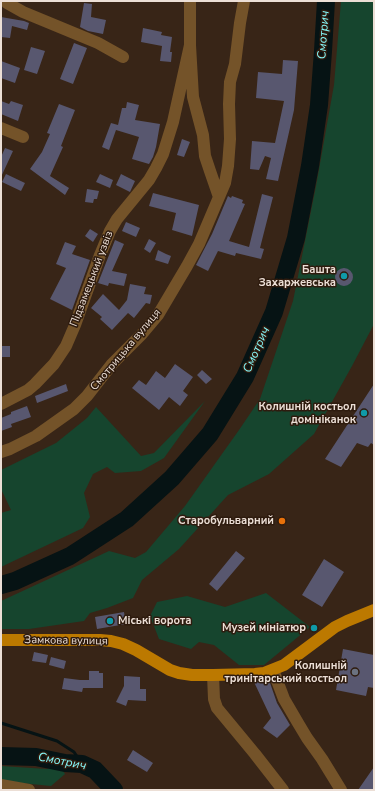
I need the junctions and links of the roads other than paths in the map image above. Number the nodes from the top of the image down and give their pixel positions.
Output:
1 (6, 1) edge
2 (190, 1) edge
3 (244, 1) edge
4 (190, 46) junction
5 (123, 57) dead end
6 (1, 128) edge
7 (23, 137) dead end
8 (219, 197) junction
9 (1, 404) edge
10 (1, 452) edge
11 (374, 610) edge
12 (374, 615) edge
13 (347, 621) junction
14 (1, 640) edge
15 (273, 670) junction
16 (213, 676) junction
17 (1, 785) edge
18 (29, 790) edge
19 (283, 790) edge
20 (341, 790) edge

1 - 5 street
2 - 4 street
3 - 8 street, Смотрицька вулиця
4 - 8 street
4 - 9 street, Підзамецький узвіз
6 - 7 street
8 - 10 street, Смотрицька вулиця
11 - 13 main road, Замкова вулиця
12 - 13 main road, Замкова вулиця
13 - 15 main road, Замкова вулиця
14 - 16 main road, Замкова вулиця
15 - 16 main road, Замкова вулиця
15 - 20 street
16 - 19 street
17 - 18 street

